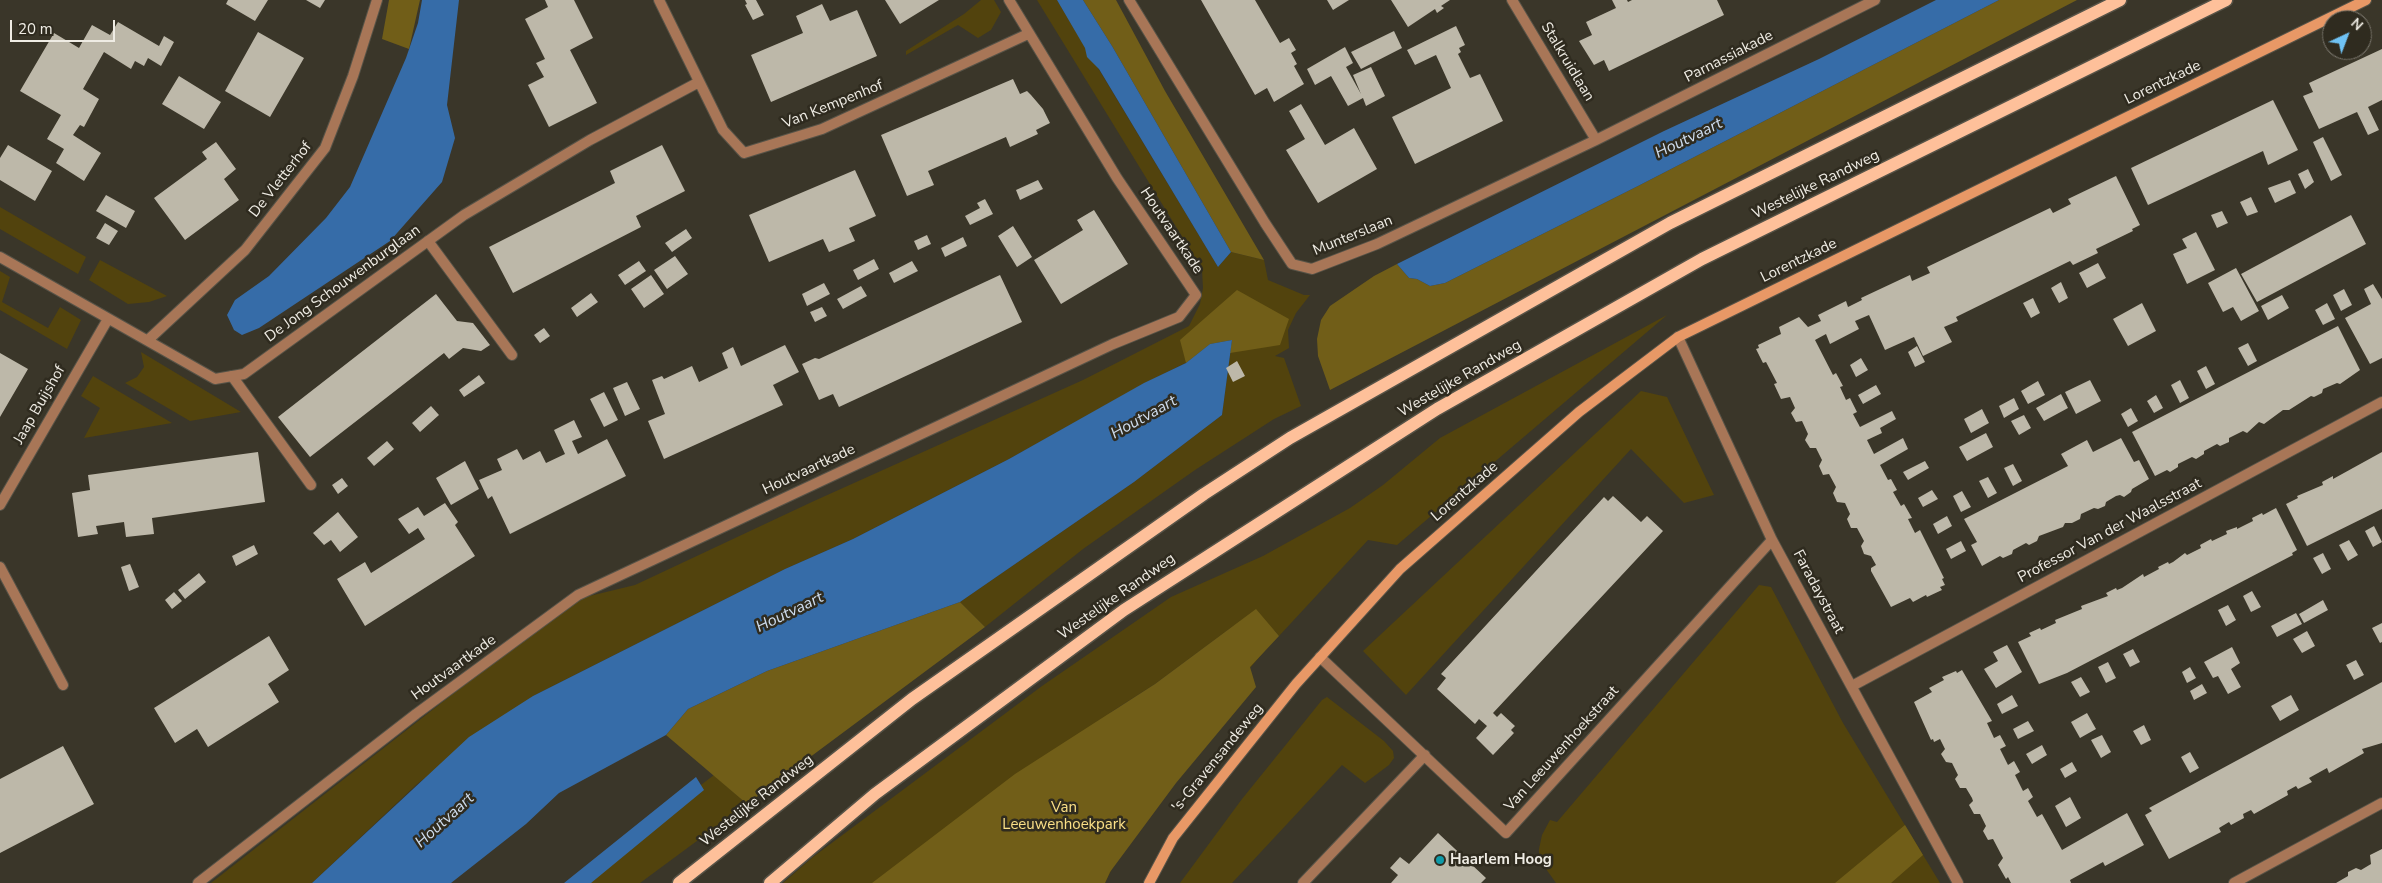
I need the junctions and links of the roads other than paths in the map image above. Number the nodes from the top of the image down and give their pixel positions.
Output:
1 (377, 0) edge
2 (659, 0) edge
3 (1009, 0) edge
4 (1130, 0) edge
5 (1512, 0) edge
6 (1875, 0) edge
7 (2120, 0) edge
8 (2226, 0) edge
9 (2366, 0) edge
10 (1028, 34) junction
11 (699, 82) junction
12 (1596, 140) junction
13 (428, 241) junction
14 (0, 257) edge
15 (108, 319) junction
16 (1678, 337) junction
17 (148, 340) junction
18 (512, 355) dead end
19 (232, 376) junction
20 (2382, 402) edge
21 (311, 485) dead end
22 (0, 506) edge
23 (1772, 540) junction
24 (0, 567) edge
25 (1320, 657) junction
26 (63, 685) dead end
27 (1852, 686) junction
28 (1424, 755) junction
29 (2382, 803) edge
30 (198, 883) edge
31 (679, 883) edge
32 (770, 883) edge
33 (1149, 883) edge
34 (1304, 883) edge
35 (1958, 883) edge
36 (2234, 883) edge

1 - 17 street, De Vletterhof
2 - 11 street, Van Kempenhof
3 - 10 street
4 - 12 street, Munterslaan
5 - 12 street, Stalkruidlaan
6 - 12 street, Parnassiakade
7 - 31 main road, Westelijke Randweg
8 - 32 main road, Westelijke Randweg
9 - 16 street, Lorentzkade
10 - 11 street, Van Kempenhof
10 - 30 street, Houtvaartkade
11 - 13 street, De Jong Schouwenburglaan
13 - 18 street
13 - 19 street, De Jong Schouwenburglaan
14 - 15 street, De Jong Schouwenburglaan
15 - 17 street, De Jong Schouwenburglaan
15 - 22 street, Jaap Buijshof
16 - 23 street, Faradaystraat
16 - 25 street, Lorentzkade
17 - 19 street, De Jong Schouwenburglaan
19 - 21 street
20 - 27 street, Professor Van der Waalsstraat
23 - 27 street, Faradaystraat
23 - 28 street, Van Leeuwenhoekstraat
24 - 26 street
25 - 28 street, Van Leeuwenhoekstraat
25 - 33 street, 's-Gravensandeweg
27 - 35 street, Faradaystraat
28 - 34 street
29 - 36 street

